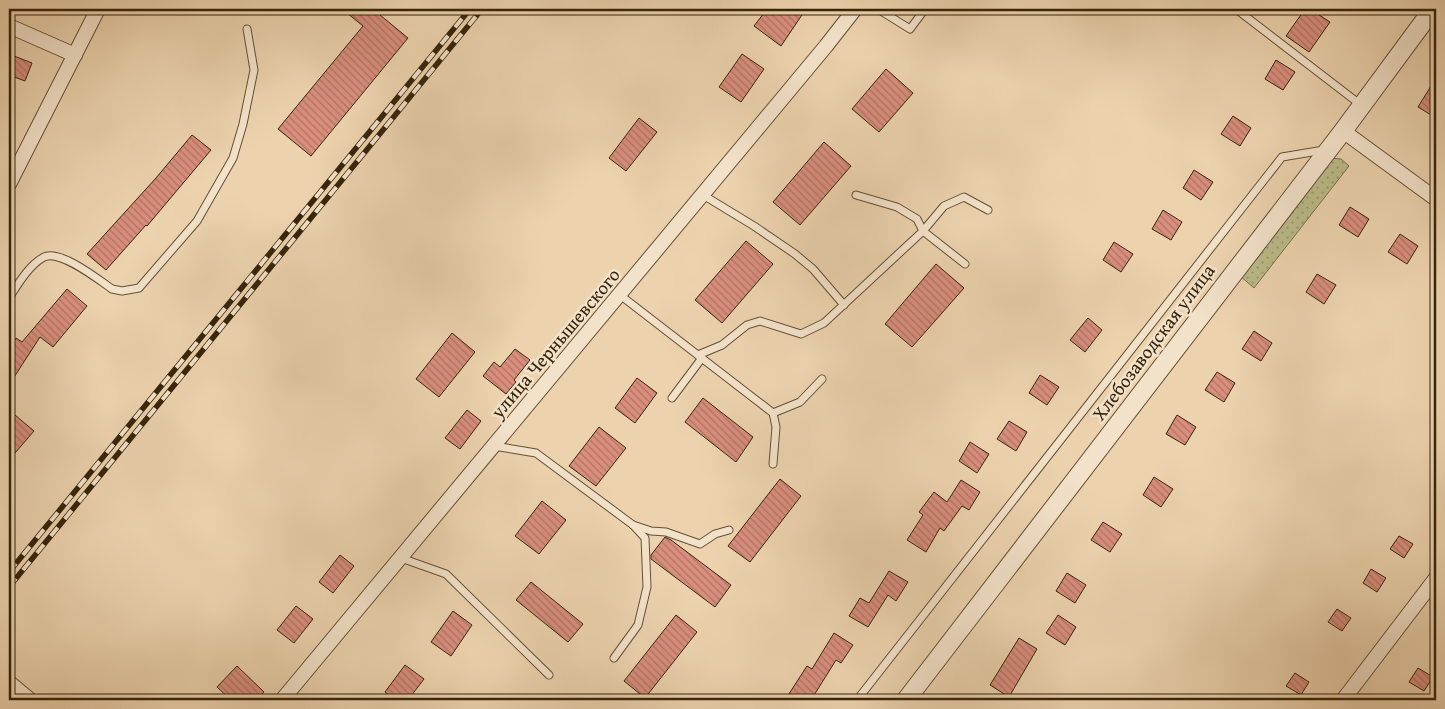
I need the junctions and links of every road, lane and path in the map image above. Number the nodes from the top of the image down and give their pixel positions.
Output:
1 (98, 9) edge
2 (855, 9) edge
3 (878, 9) edge
4 (925, 9) edge
5 (1236, 9) edge
6 (1433, 9) edge
7 (9, 26) edge
8 (247, 29) dead end
9 (75, 55) junction
10 (1361, 105) junction
11 (1343, 131) junction
12 (1328, 149) junction
13 (9, 184) edge
14 (703, 195) junction
15 (856, 195) dead end
16 (1436, 199) edge
17 (988, 210) dead end
18 (923, 232) junction
19 (965, 264) dead end
20 (620, 295) junction
21 (9, 298) edge
22 (844, 305) junction
23 (700, 357) junction
24 (822, 380) dead end
25 (672, 398) dead end
26 (773, 413) junction
27 (494, 446) junction
28 (774, 464) dead end
29 (633, 525) junction
30 (729, 530) dead end
31 (401, 558) junction
32 (1436, 578) edge
33 (614, 658) dead end
34 (549, 675) dead end
35 (9, 685) edge
36 (27, 700) edge
37 (282, 700) edge
38 (857, 700) edge
39 (906, 700) edge
40 (1343, 700) edge

1 - 9 street
2 - 14 street, улица Чернышевского
3 - 4 lane
5 - 10 lane
6 - 10 street, Хлебозаводская улица
7 - 9 street
8 - 21 lane
9 - 13 street
10 - 11 street, Хлебозаводская улица
11 - 12 street, Хлебозаводская улица
11 - 16 street
12 - 38 lane
12 - 39 street, Хлебозаводская улица
14 - 20 street, улица Чернышевского
14 - 22 lane
15 - 18 lane
17 - 18 lane
18 - 19 lane
18 - 22 lane
20 - 23 lane
20 - 27 street, улица Чернышевского
22 - 23 lane
23 - 25 lane
23 - 26 lane
24 - 26 lane
26 - 28 lane
27 - 29 lane
27 - 31 street, улица Чернышевского
29 - 30 lane
29 - 33 lane
31 - 34 lane
31 - 37 street, улица Чернышевского
32 - 40 street
35 - 36 street

